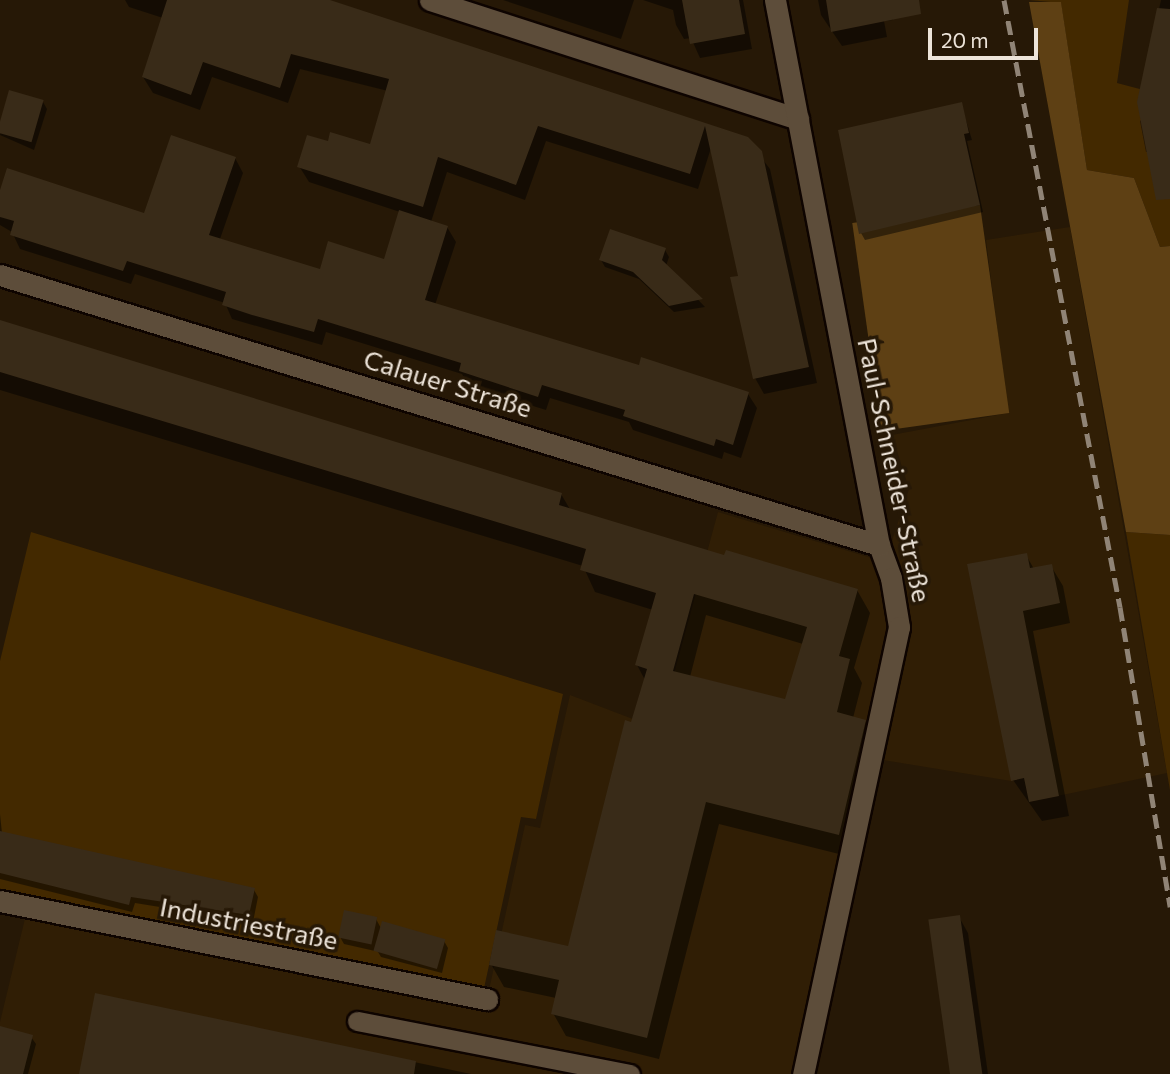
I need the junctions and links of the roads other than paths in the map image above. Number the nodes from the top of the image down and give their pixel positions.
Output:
1 (430, 0) edge
2 (775, 0) edge
3 (798, 119) junction
4 (0, 275) edge
5 (878, 545) junction
6 (0, 901) edge
7 (487, 999) dead end
8 (357, 1021) dead end
9 (630, 1074) edge
10 (803, 1074) edge

1 - 3 street
2 - 3 street, Paul-Schneider-Straße
3 - 5 street, Paul-Schneider-Straße
4 - 5 street, Calauer Straße
5 - 10 street, Paul-Schneider-Straße
6 - 7 street, Industriestraße
8 - 9 lane

